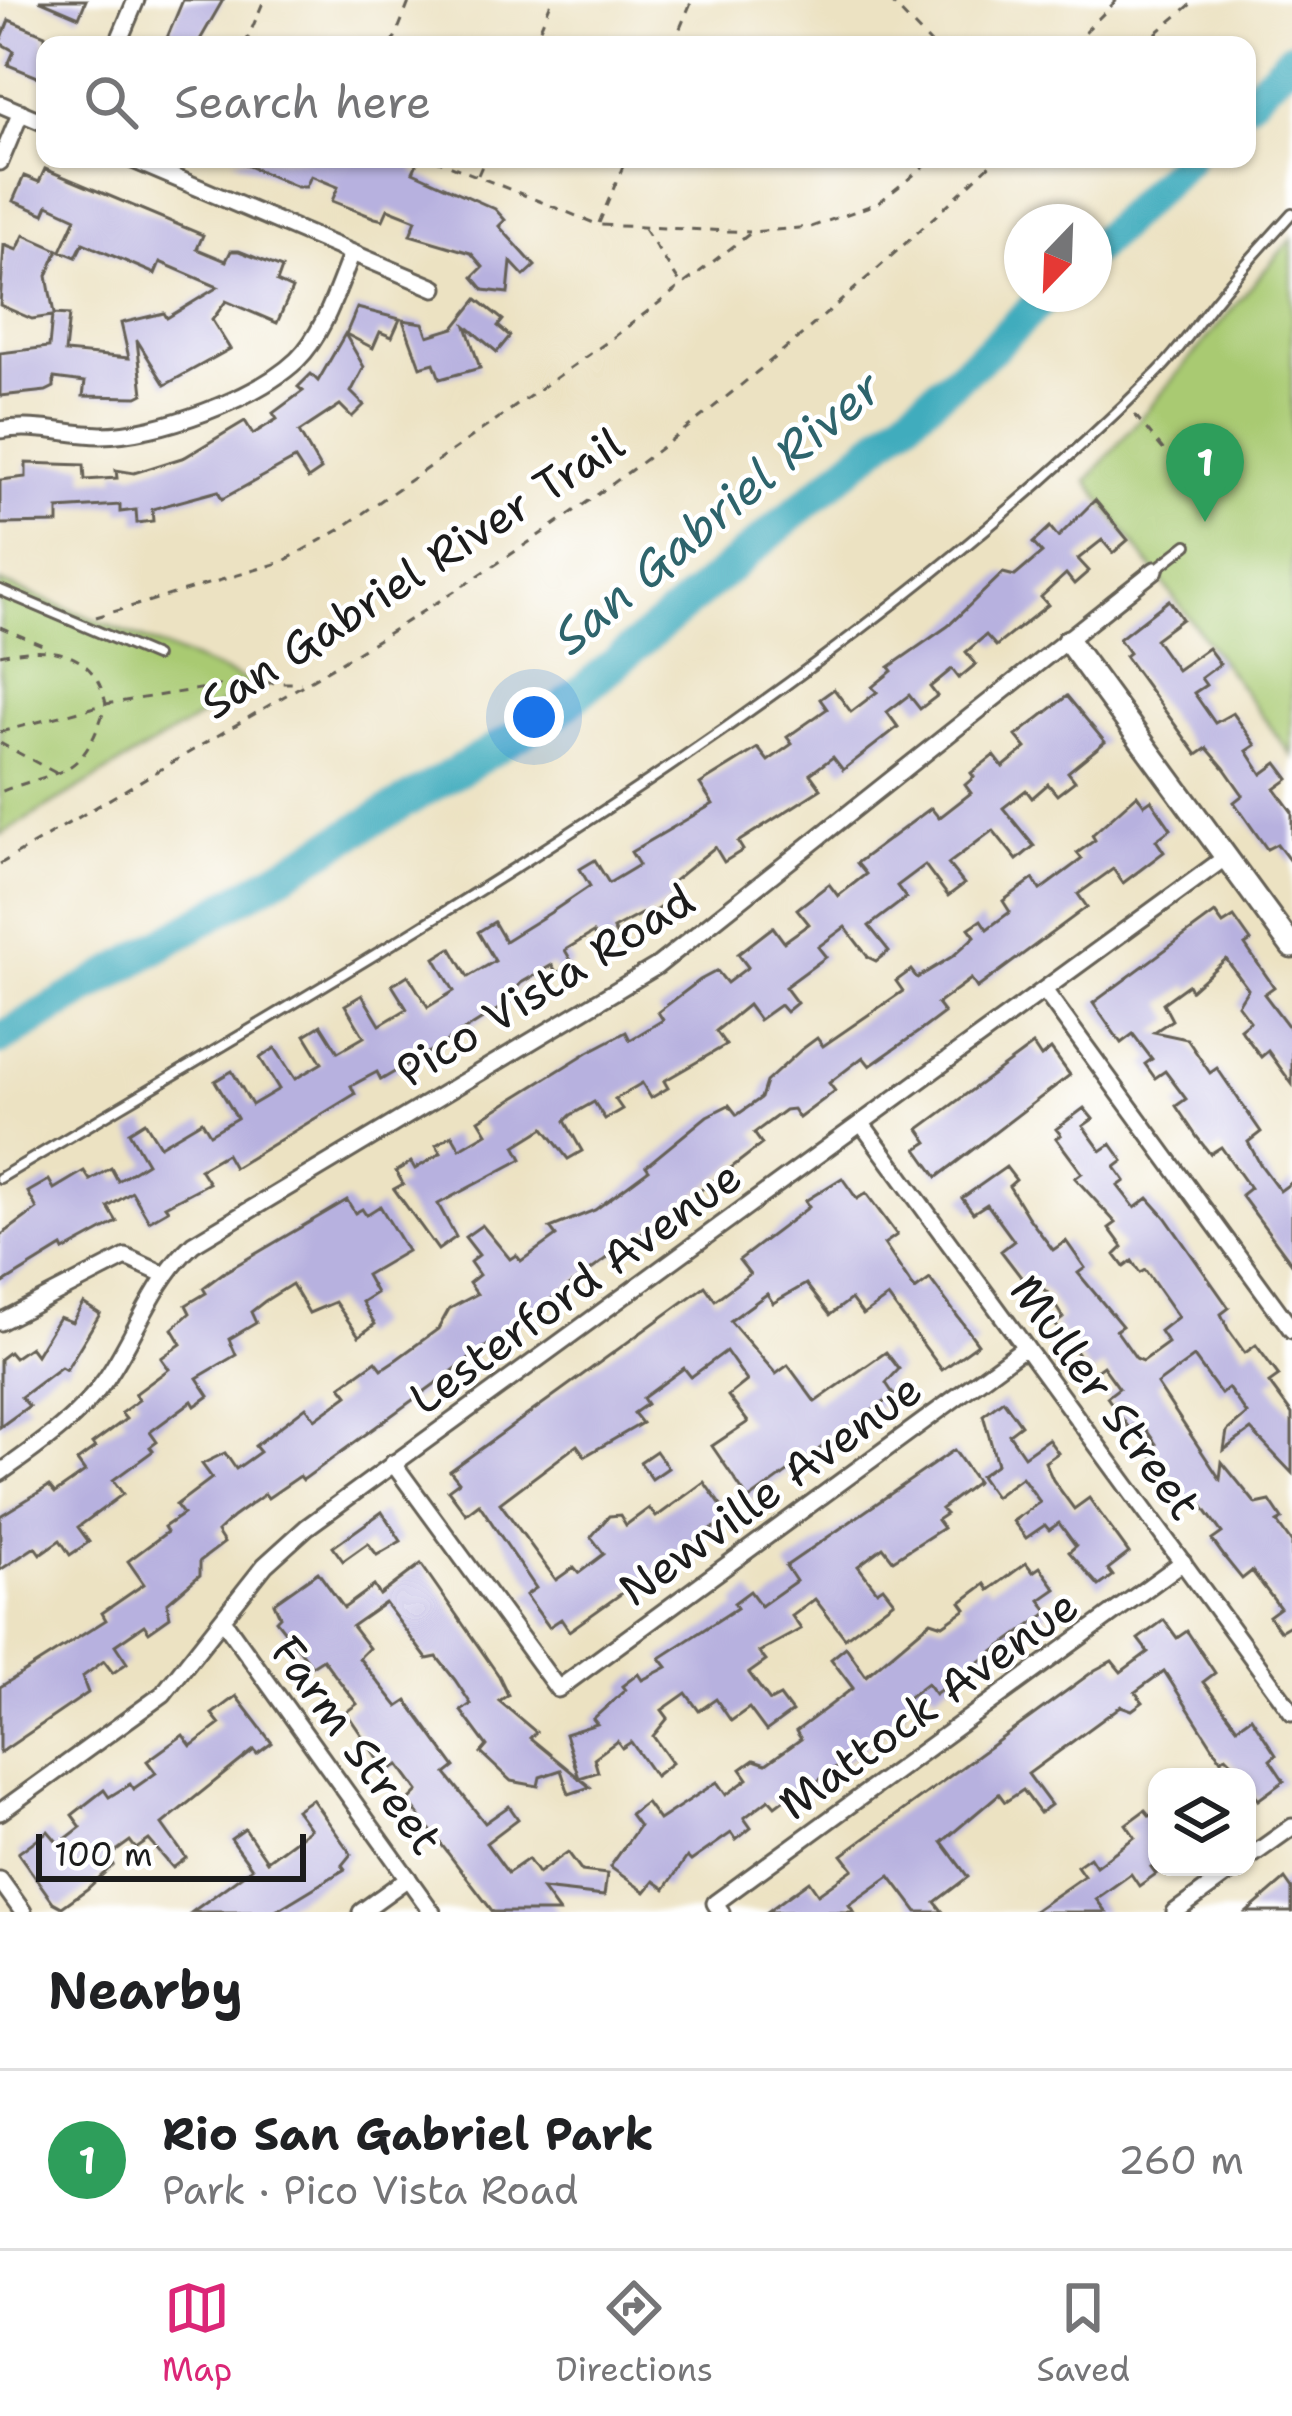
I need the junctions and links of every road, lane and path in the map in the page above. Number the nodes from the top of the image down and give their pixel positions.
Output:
1 (136, 0) edge
2 (264, 0) edge
3 (410, 0) edge
4 (552, 0) edge
5 (692, 0) edge
6 (889, 0) edge
7 (1118, 0) edge
8 (1196, 0) edge
9 (122, 36) edge
10 (249, 36) edge
11 (396, 36) edge
12 (537, 36) edge
13 (677, 36) edge
14 (923, 36) edge
15 (1081, 36) edge
16 (1153, 36) edge
17 (0, 104) edge
18 (21, 112) junction
19 (36, 119) edge
20 (0, 162) edge
21 (152, 168) edge
22 (456, 168) edge
23 (482, 168) edge
24 (622, 168) edge
25 (923, 168) edge
26 (986, 168) edge
27 (478, 177) junction
28 (1292, 213) edge
29 (598, 225) junction
30 (642, 226) junction
31 (752, 232) junction
32 (352, 253) junction
33 (682, 287) junction
34 (435, 288) dead end
35 (1140, 420) dead end
36 (0, 430) edge
37 (1186, 479) dead end
38 (1187, 545) dead end
39 (1155, 570) joint
40 (0, 590) edge
41 (76, 622) junction
42 (0, 627) edge
43 (1068, 640) junction
44 (43, 646) junction
45 (0, 655) edge
46 (155, 656) dead end
47 (302, 683) junction
48 (106, 704) junction
49 (0, 732) edge
50 (0, 743) edge
51 (60, 774) junction
52 (0, 792) edge
53 (1226, 857) junction
54 (0, 864) edge
55 (1292, 947) edge
56 (1044, 990) junction
57 (862, 1124) junction
58 (0, 1178) edge
59 (165, 1275) junction
60 (0, 1322) edge
61 (1292, 1330) edge
62 (1025, 1347) junction
63 (393, 1463) junction
64 (0, 1473) edge
65 (1183, 1562) junction
66 (223, 1620) junction
67 (1292, 1712) edge
68 (0, 1812) edge
69 (1292, 1827) edge
70 (1256, 1853) edge
71 (1225, 1876) edge
72 (408, 1878) junction
73 (0, 1880) edge
74 (718, 1908) edge
75 (23, 1912) edge
76 (361, 1912) edge
77 (432, 1912) edge
78 (1175, 1912) edge

1 - 9 street
2 - 10 path
3 - 11 path
4 - 12 path
5 - 13 path
6 - 14 path
7 - 15 path
8 - 16 path
17 - 18 street
18 - 19 street
18 - 20 street
21 - 32 street
22 - 27 path
23 - 27 path
24 - 29 path
25 - 31 path
26 - 47 path, San Gabriel River Trail
27 - 29 path
28 - 58 lane
29 - 30 path
30 - 31 path
30 - 33 path
31 - 33 path
32 - 34 street
32 - 36 street
33 - 41 path
35 - 37 path
38 - 39 lane
39 - 43 street, Pico Vista Road
40 - 41 lane
41 - 46 lane
42 - 44 path
43 - 53 street
43 - 59 street, Pico Vista Road
44 - 45 path
44 - 48 path
47 - 48 path
47 - 54 path, San Gabriel River Trail
48 - 49 path
48 - 51 path
50 - 51 path
51 - 52 path
53 - 55 street
53 - 56 street, Lesterford Avenue
56 - 57 street, Lesterford Avenue
56 - 61 street
57 - 62 street, Muller Street
57 - 63 street, Lesterford Avenue
59 - 60 street
59 - 64 street, Pico Vista Road
62 - 63 street, Newville Avenue
62 - 65 street, Muller Street
63 - 66 street, Lesterford Avenue
65 - 67 street, Muller Street
65 - 74 street, Mattock Avenue
66 - 68 street, Lesterford Avenue
66 - 72 street, Farm Street
69 - 70 street
71 - 78 street
72 - 76 street
72 - 77 street, Farm Street
73 - 75 street

